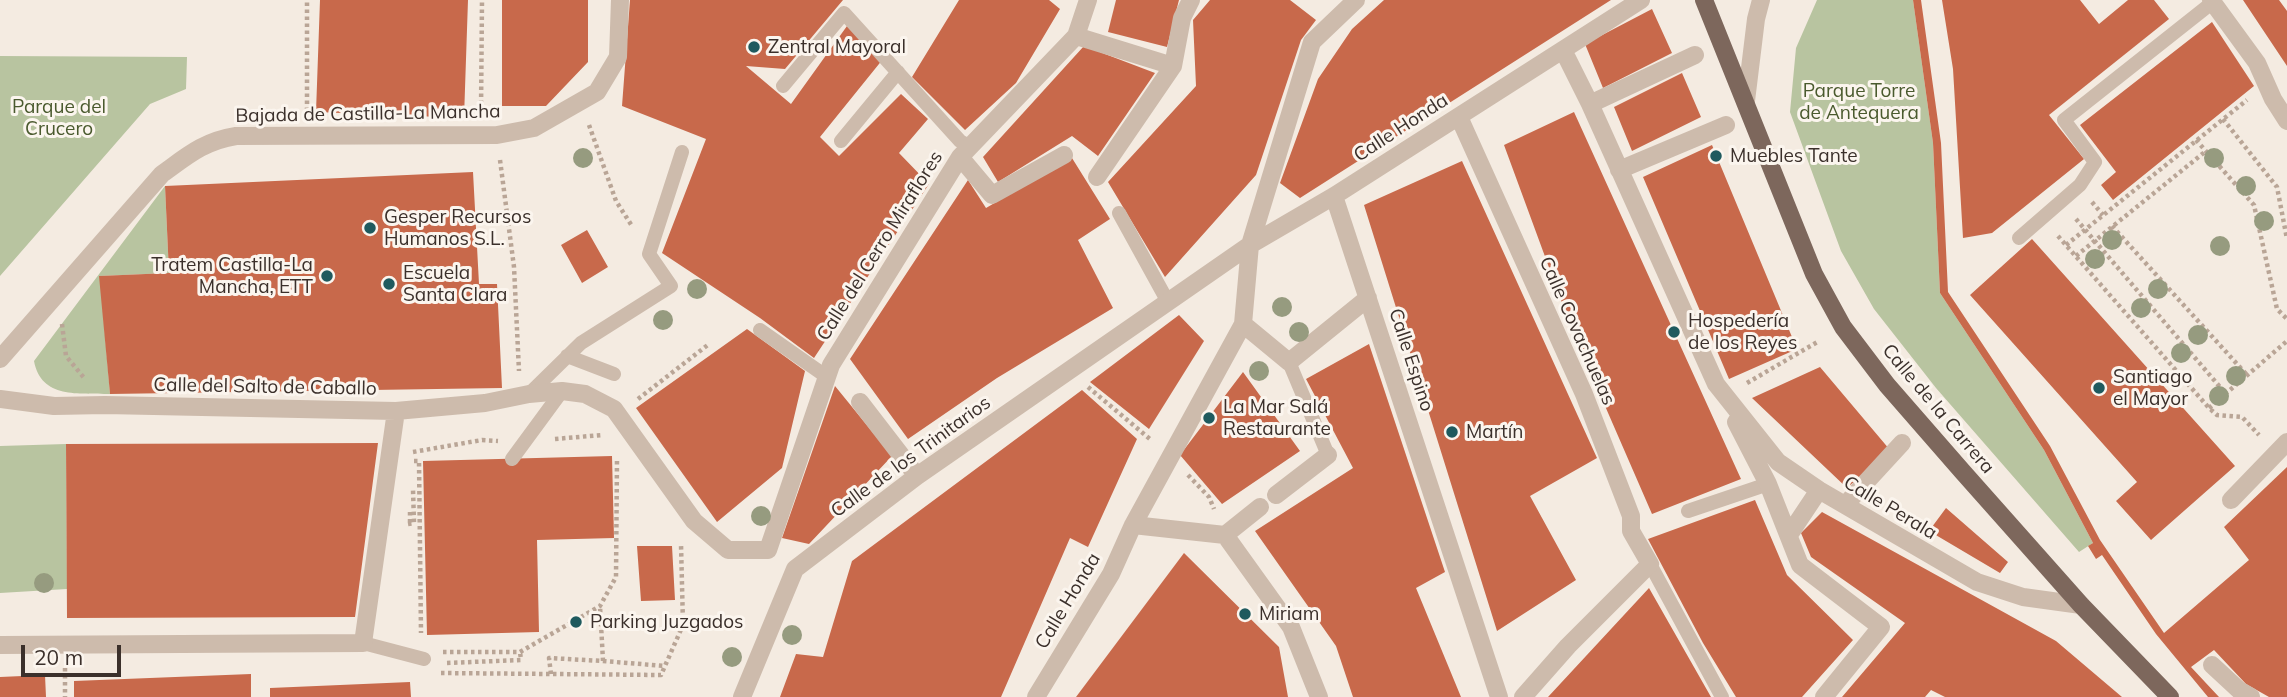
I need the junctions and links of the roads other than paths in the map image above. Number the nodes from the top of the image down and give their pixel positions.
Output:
1 (620, 0) edge
2 (1088, 0) edge
3 (1191, 0) edge
4 (1356, 0) edge
5 (1640, 0) edge
6 (1704, 0) edge
7 (1762, 0) edge
8 (2212, 1) edge
9 (1076, 36) junction
10 (1563, 50) junction
11 (1695, 55) dead end
12 (1173, 66) junction
13 (898, 72) junction
14 (783, 86) dead end
15 (1746, 101) junction
16 (1590, 103) junction
17 (1458, 117) junction
18 (2287, 121) edge
19 (1726, 125) dead end
20 (841, 141) dead end
21 (965, 151) junction
22 (682, 152) dead end
23 (1064, 155) dead end
24 (1619, 170) junction
25 (1097, 177) dead end
26 (1334, 196) junction
27 (1119, 213) dead end
28 (2019, 238) dead end
29 (1250, 245) junction
30 (1368, 298) junction
31 (1168, 302) junction
32 (1243, 324) junction
33 (760, 330) dead end
34 (567, 356) junction
35 (0, 359) edge
36 (1289, 362) junction
37 (614, 374) dead end
38 (827, 377) junction
39 (1721, 390) junction
40 (562, 391) junction
41 (525, 395) junction
42 (0, 399) edge
43 (860, 402) dead end
44 (396, 411) junction
45 (1902, 443) dead end
46 (2281, 447) edge
47 (1328, 455) joint
48 (512, 458) dead end
49 (917, 476) junction
50 (1768, 484) junction
51 (1819, 490) junction
52 (1276, 495) dead end
53 (2231, 500) dead end
54 (1845, 505) junction
55 (1260, 508) dead end
56 (1688, 511) dead end
57 (1133, 525) junction
58 (1225, 535) junction
59 (1788, 535) junction
60 (768, 550) junction
61 (1650, 564) junction
62 (795, 569) junction
63 (2081, 605) junction
64 (363, 643) junction
65 (0, 645) edge
66 (428, 655) road end
67 (2212, 665) dead end
68 (742, 697) edge
69 (1036, 697) edge
70 (1319, 697) edge
71 (1499, 697) edge
72 (1523, 697) edge
73 (1722, 697) edge
74 (1824, 697) edge
75 (2170, 697) edge
76 (2251, 697) edge

1 - 35 street, Bajada de Castilla-La Mancha
2 - 9 street, Calle del Cerro Miraflores
3 - 12 street
4 - 29 street
5 - 10 street, Calle Honda
6 - 15 main road, Calle de la Carrera
7 - 15 street, Calle de la Carrera
8 - 18 street
8 - 28 lane
9 - 12 street
9 - 21 street, Calle del Cerro Miraflores
10 - 16 street, Calle Perala
10 - 17 street, Calle Honda
11 - 16 street
12 - 25 street
13 - 14 lane
13 - 20 lane
13 - 21 lane
15 - 63 main road, Calle de la Carrera
16 - 24 street, Calle Perala
17 - 26 street, Calle Honda
17 - 61 street, Calle Covachuelas
19 - 24 street
21 - 23 street
21 - 38 street, Calle del Cerro Miraflores
22 - 34 lane
24 - 39 street, Calle Perala
26 - 29 street, Calle Honda
26 - 30 street, Calle Espino
27 - 31 lane
29 - 31 street, Calle de los Trinitarios
29 - 32 street, Calle Honda
30 - 36 street
30 - 71 street, Calle Espino
31 - 49 street, Calle de los Trinitarios
32 - 36 street
32 - 57 street, Calle Honda
33 - 38 lane
34 - 37 lane
34 - 41 lane
36 - 47 lane
38 - 60 street, Calle del Cerro Miraflores
39 - 50 street, Calle Perala
39 - 51 street, Calle Perala
40 - 41 street, Calle del Salto de Caballo
40 - 48 lane
40 - 60 street, Calle del Salto de Caballo
41 - 44 street, Calle del Salto de Caballo
42 - 44 street, Calle del Salto de Caballo
43 - 49 street
44 - 64 street
45 - 54 street
46 - 53 street
47 - 52 street
49 - 62 street, Calle de los Trinitarios
50 - 56 lane
50 - 59 street, Calle Perala
51 - 54 street, Calle Perala
51 - 59 street
54 - 63 street, Calle Perala
55 - 58 street
57 - 58 street
57 - 69 street, Calle Honda
58 - 70 street
59 - 74 street, Calle Perala
60 - 62 street
61 - 72 street
61 - 73 lane
62 - 68 street
63 - 75 main road, Calle de la Carrera
64 - 65 street
64 - 66 lane
67 - 76 street

